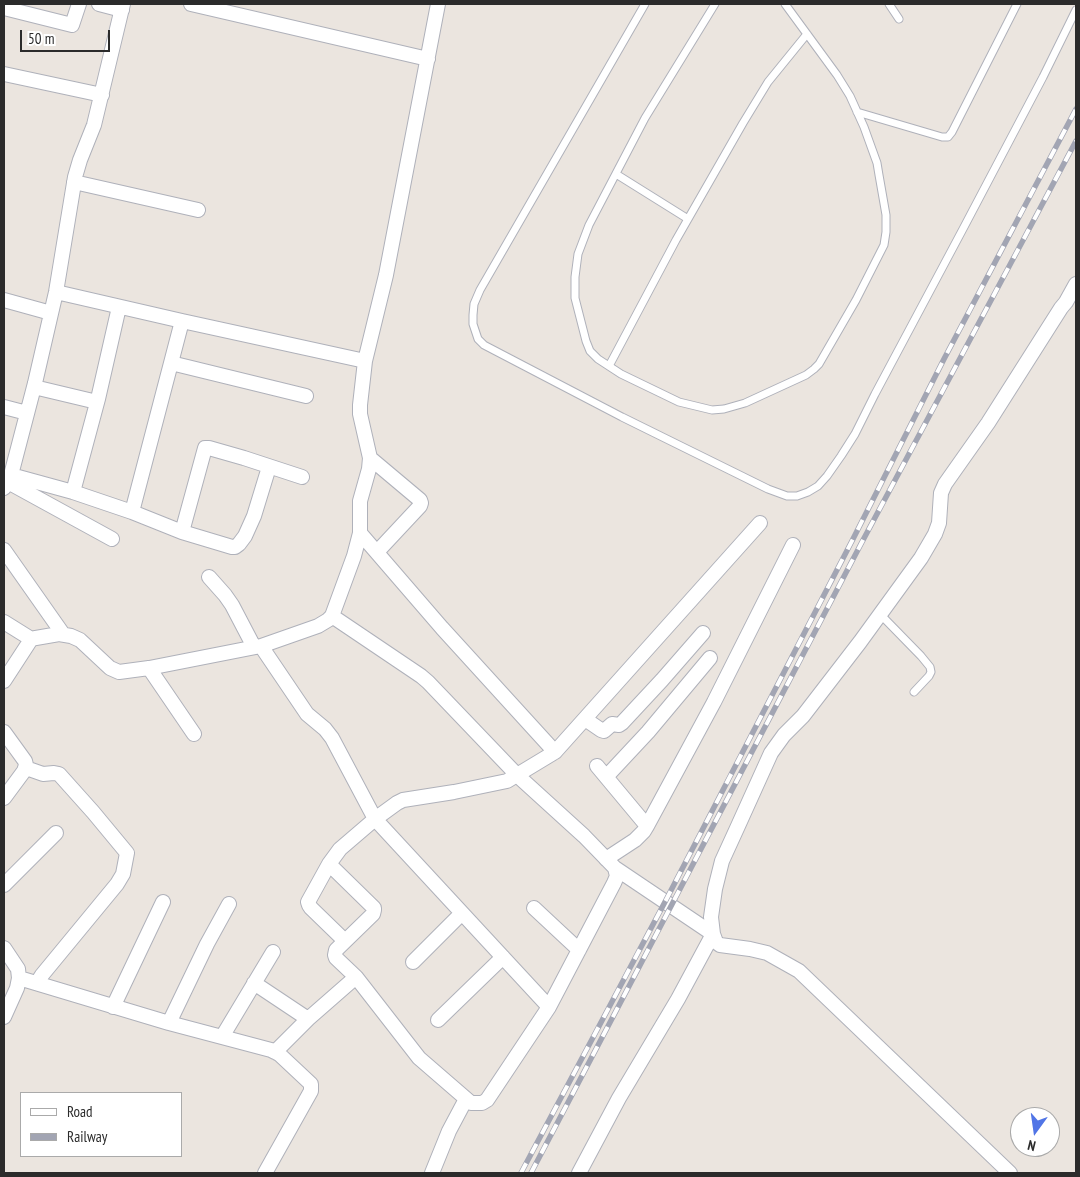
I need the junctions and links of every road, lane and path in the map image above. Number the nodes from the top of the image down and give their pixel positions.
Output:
1 (78, 4) edge
2 (99, 4) edge
3 (191, 4) edge
4 (438, 4) edge
5 (645, 4) edge
6 (715, 4) edge
7 (785, 4) edge
8 (889, 4) edge
9 (1016, 4) edge
10 (122, 7) edge
11 (4, 8) edge
12 (1076, 10) edge
13 (899, 19) dead end
14 (807, 34) junction
15 (428, 59) junction
16 (4, 74) edge
17 (102, 95) junction
18 (857, 112) junction
19 (616, 174) junction
20 (74, 182) junction
21 (198, 210) dead end
22 (688, 219) junction
23 (1076, 284) edge
24 (56, 292) junction
25 (4, 300) edge
26 (1071, 305) edge
27 (119, 307) junction
28 (51, 313) junction
29 (182, 321) junction
30 (365, 361) junction
31 (171, 363) junction
32 (609, 366) junction
33 (34, 387) junction
34 (306, 396) dead end
35 (98, 402) junction
36 (4, 407) edge
37 (27, 413) junction
38 (370, 458) junction
39 (269, 467) junction
40 (302, 477) dead end
41 (8, 482) edge
42 (73, 492) junction
43 (132, 512) junction
44 (760, 523) dead end
45 (182, 532) junction
46 (360, 534) junction
47 (112, 539) dead end
48 (793, 545) dead end
49 (4, 550) edge
50 (377, 552) junction
51 (209, 578) dead end
52 (880, 614) junction
53 (332, 616) junction
54 (4, 622) edge
55 (703, 633) dead end
56 (63, 634) junction
57 (30, 639) junction
58 (258, 647) junction
59 (710, 658) dead end
60 (150, 668) junction
61 (4, 681) edge
62 (914, 692) dead end
63 (585, 719) junction
64 (4, 732) edge
65 (194, 734) dead end
66 (555, 752) junction
67 (26, 768) junction
68 (518, 776) junction
69 (6, 791) edge
70 (375, 819) junction
71 (647, 826) junction
72 (56, 833) dead end
73 (329, 864) junction
74 (610, 864) junction
75 (4, 885) edge
76 (162, 902) dead end
77 (229, 904) dead end
78 (534, 908) dead end
79 (462, 914) junction
80 (713, 934) junction
81 (345, 941) junction
82 (4, 948) edge
83 (579, 950) junction
84 (273, 952) dead end
85 (503, 957) junction
86 (413, 962) dead end
87 (356, 977) junction
88 (19, 978) junction
89 (37, 983) junction
90 (254, 983) junction
91 (113, 1006) junction
92 (549, 1007) junction
93 (4, 1017) edge
94 (308, 1020) junction
95 (438, 1020) dead end
96 (169, 1024) junction
97 (222, 1037) junction
98 (276, 1052) junction
99 (466, 1100) junction
100 (265, 1173) edge
101 (432, 1173) edge
102 (579, 1173) edge
103 (1010, 1173) edge

1 - 11 street
2 - 10 street
3 - 15 street
4 - 15 street
5 - 12 lane
6 - 19 lane
7 - 14 lane
8 - 13 lane
9 - 18 lane
10 - 17 street
14 - 18 lane
14 - 22 lane
15 - 30 street
16 - 17 street
17 - 20 street
18 - 32 lane
19 - 22 lane
19 - 32 lane
20 - 21 street
20 - 24 street
22 - 32 lane
23 - 26 street
24 - 27 street
24 - 28 street
25 - 28 street
26 - 52 street
27 - 29 street
27 - 35 street
28 - 33 street
29 - 30 street
29 - 31 street
30 - 38 street
31 - 34 street
31 - 43 street
33 - 35 street
33 - 37 street
35 - 42 street
36 - 37 street
37 - 41 street
38 - 46 street
38 - 50 street
39 - 40 street
39 - 45 street
39 - 45 street
41 - 42 street
41 - 47 street
42 - 43 street
43 - 45 street
44 - 63 street
46 - 50 street
46 - 53 street
48 - 71 street
49 - 56 street
50 - 66 street
51 - 58 street
52 - 62 lane
52 - 80 street
53 - 58 street
53 - 68 street
54 - 57 street
55 - 63 street
56 - 57 street
56 - 60 street
57 - 61 street
58 - 60 street
58 - 70 street
59 - 71 street
60 - 65 street
63 - 66 street
64 - 67 street
66 - 68 street
67 - 69 street
67 - 89 street
68 - 70 street
68 - 74 street
70 - 73 street
70 - 79 street
71 - 74 street
72 - 75 street
73 - 81 street
73 - 81 street
74 - 80 street
74 - 83 street
76 - 91 street
77 - 96 street
78 - 83 street
79 - 85 street
79 - 86 street
80 - 102 street
80 - 103 street
81 - 87 street
82 - 88 street
83 - 92 street
84 - 90 street
85 - 92 street
85 - 95 street
87 - 94 street
87 - 99 street
88 - 89 street
88 - 93 street
89 - 91 street
90 - 94 street
90 - 97 street
91 - 96 street
92 - 99 street
94 - 98 street
96 - 97 street
97 - 98 street
98 - 100 street
99 - 101 street

